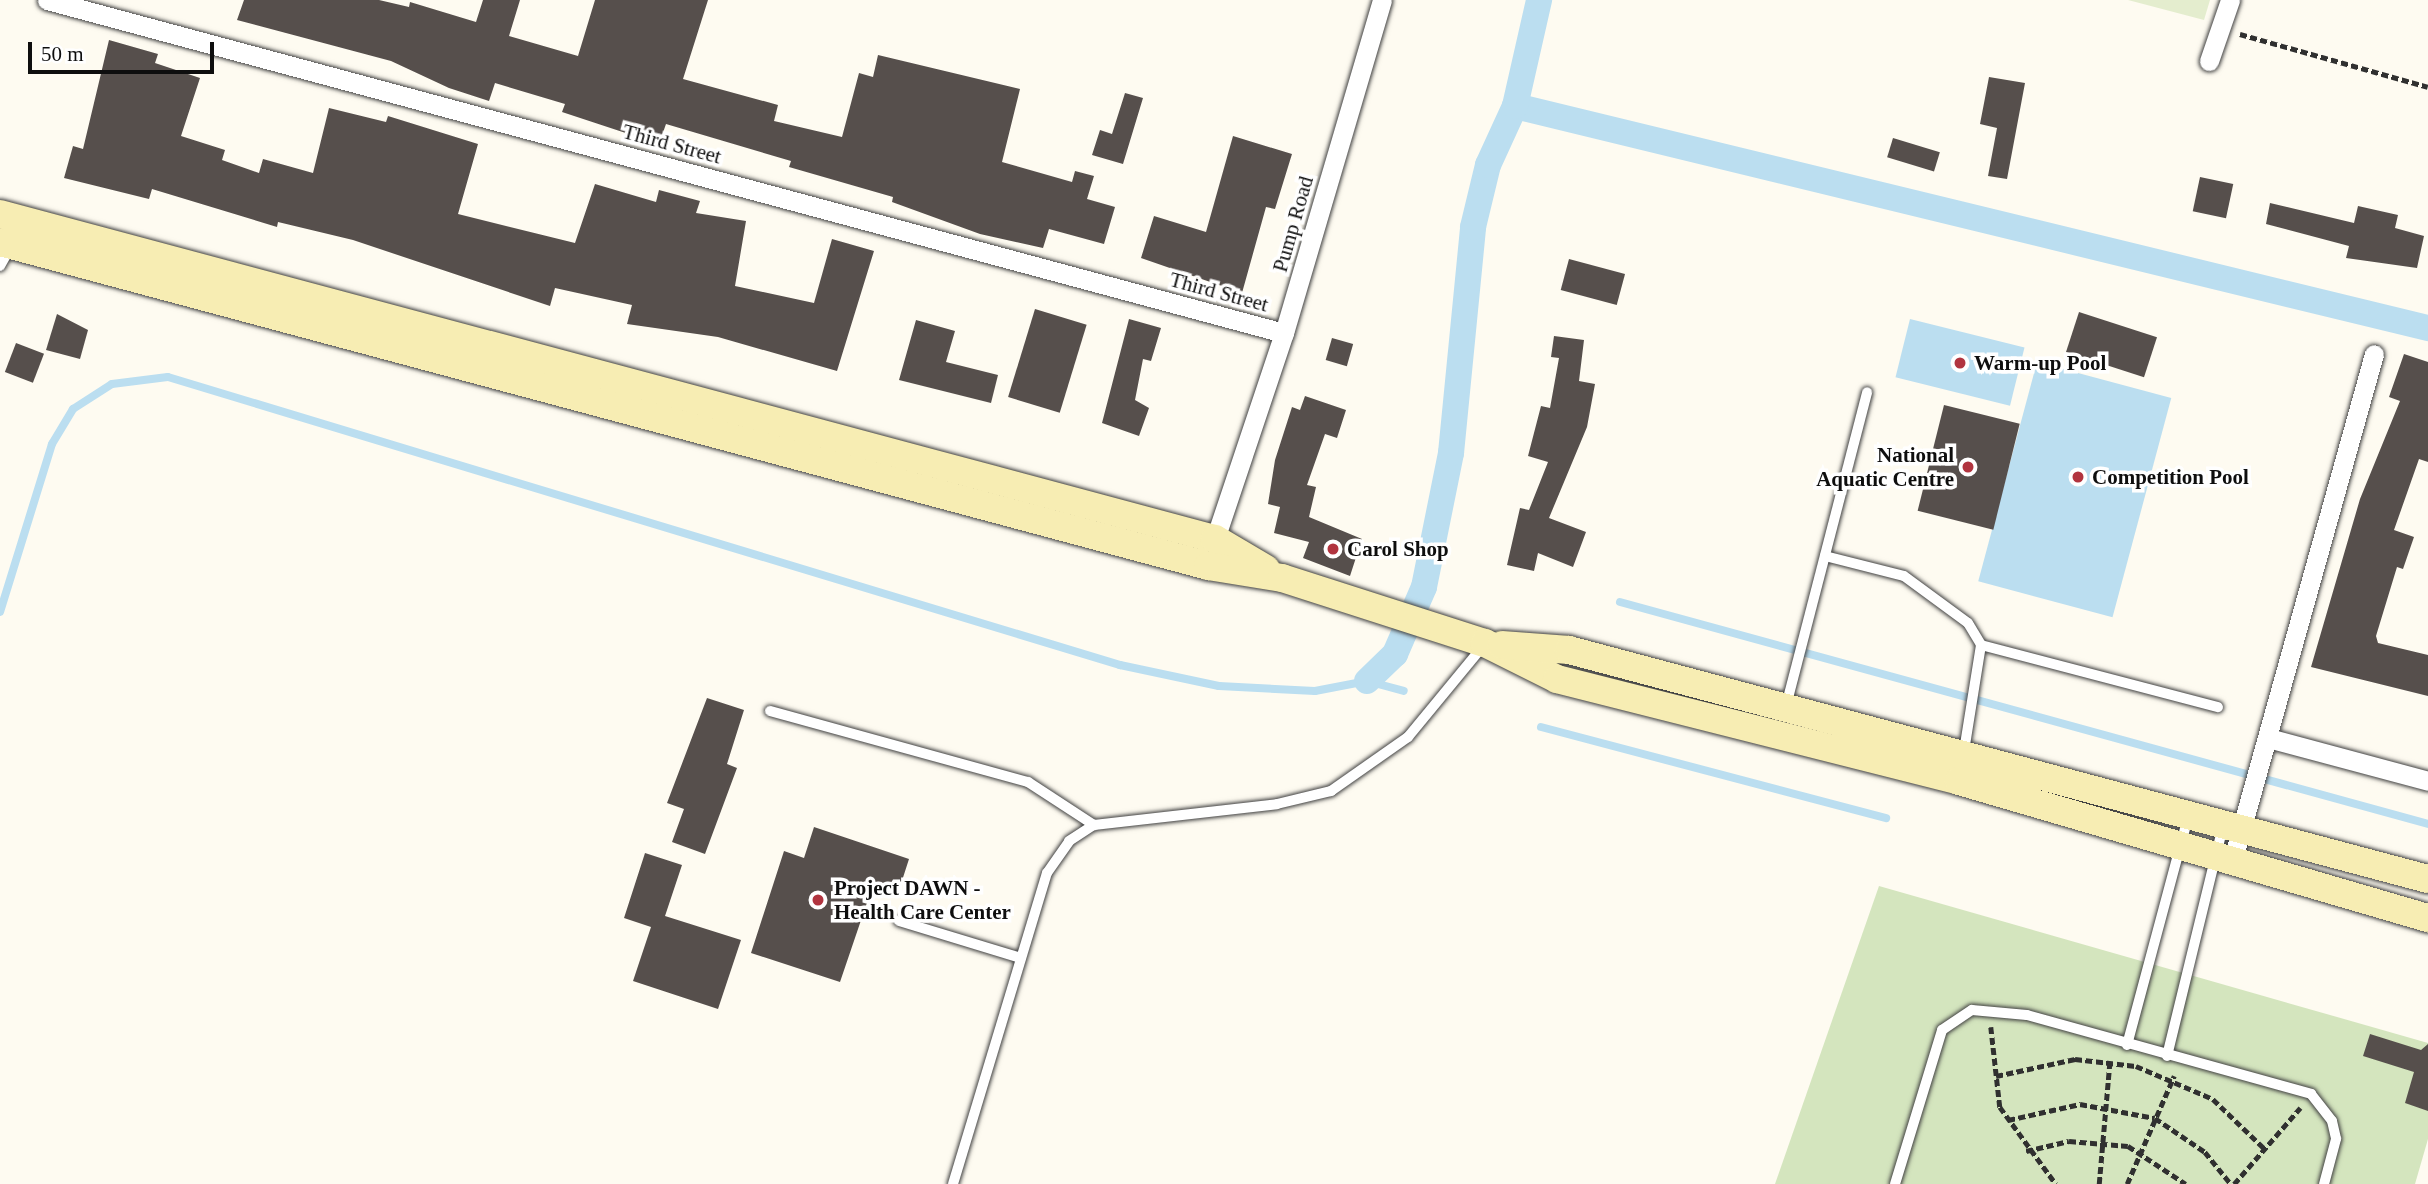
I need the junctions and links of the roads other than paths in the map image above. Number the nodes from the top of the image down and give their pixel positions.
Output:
1 (47, 0) edge
2 (1382, 0) edge
3 (2230, 0) edge
4 (80, 4) edge
5 (2209, 61) dead end
6 (0, 214) edge
7 (4, 251) edge
8 (1284, 333) junction
9 (2374, 354) dead end
10 (1867, 392) dead end
11 (1215, 539) junction
12 (1825, 556) junction
13 (1290, 581) junction
14 (1476, 640) junction
15 (1981, 645) junction
16 (1787, 697) junction
17 (2218, 707) dead end
18 (770, 711) dead end
19 (2268, 738) junction
20 (1965, 748) junction
21 (2428, 781) edge
22 (2190, 814) junction
23 (2238, 820) junction
24 (1094, 825) junction
25 (2181, 842) junction
26 (2225, 856) junction
27 (2428, 879) edge
28 (2428, 918) edge
29 (899, 921) dead end
30 (1021, 958) junction
31 (2127, 1045) junction
32 (2167, 1056) junction
33 (953, 1184) edge
34 (1895, 1184) edge
35 (2324, 1184) edge

1 - 4 street, Third Street
2 - 8 street, Pump Road
3 - 5 street
4 - 8 street, Third Street
6 - 11 main road
7 - 13 main road
8 - 11 street, Pump Road
9 - 19 street
10 - 12 lane
11 - 13 main road
12 - 15 lane
12 - 16 lane
13 - 14 main road
14 - 16 main road
14 - 24 lane
14 - 25 main road
15 - 17 lane
15 - 20 lane
16 - 20 main road
18 - 24 lane
19 - 21 street
19 - 23 street
20 - 22 main road
22 - 23 main road
22 - 25 lane
23 - 26 street
23 - 27 main road
24 - 30 lane
25 - 26 main road
25 - 31 lane
26 - 28 main road
26 - 32 lane
29 - 30 lane
30 - 33 lane
31 - 32 lane
31 - 34 lane
32 - 35 lane

